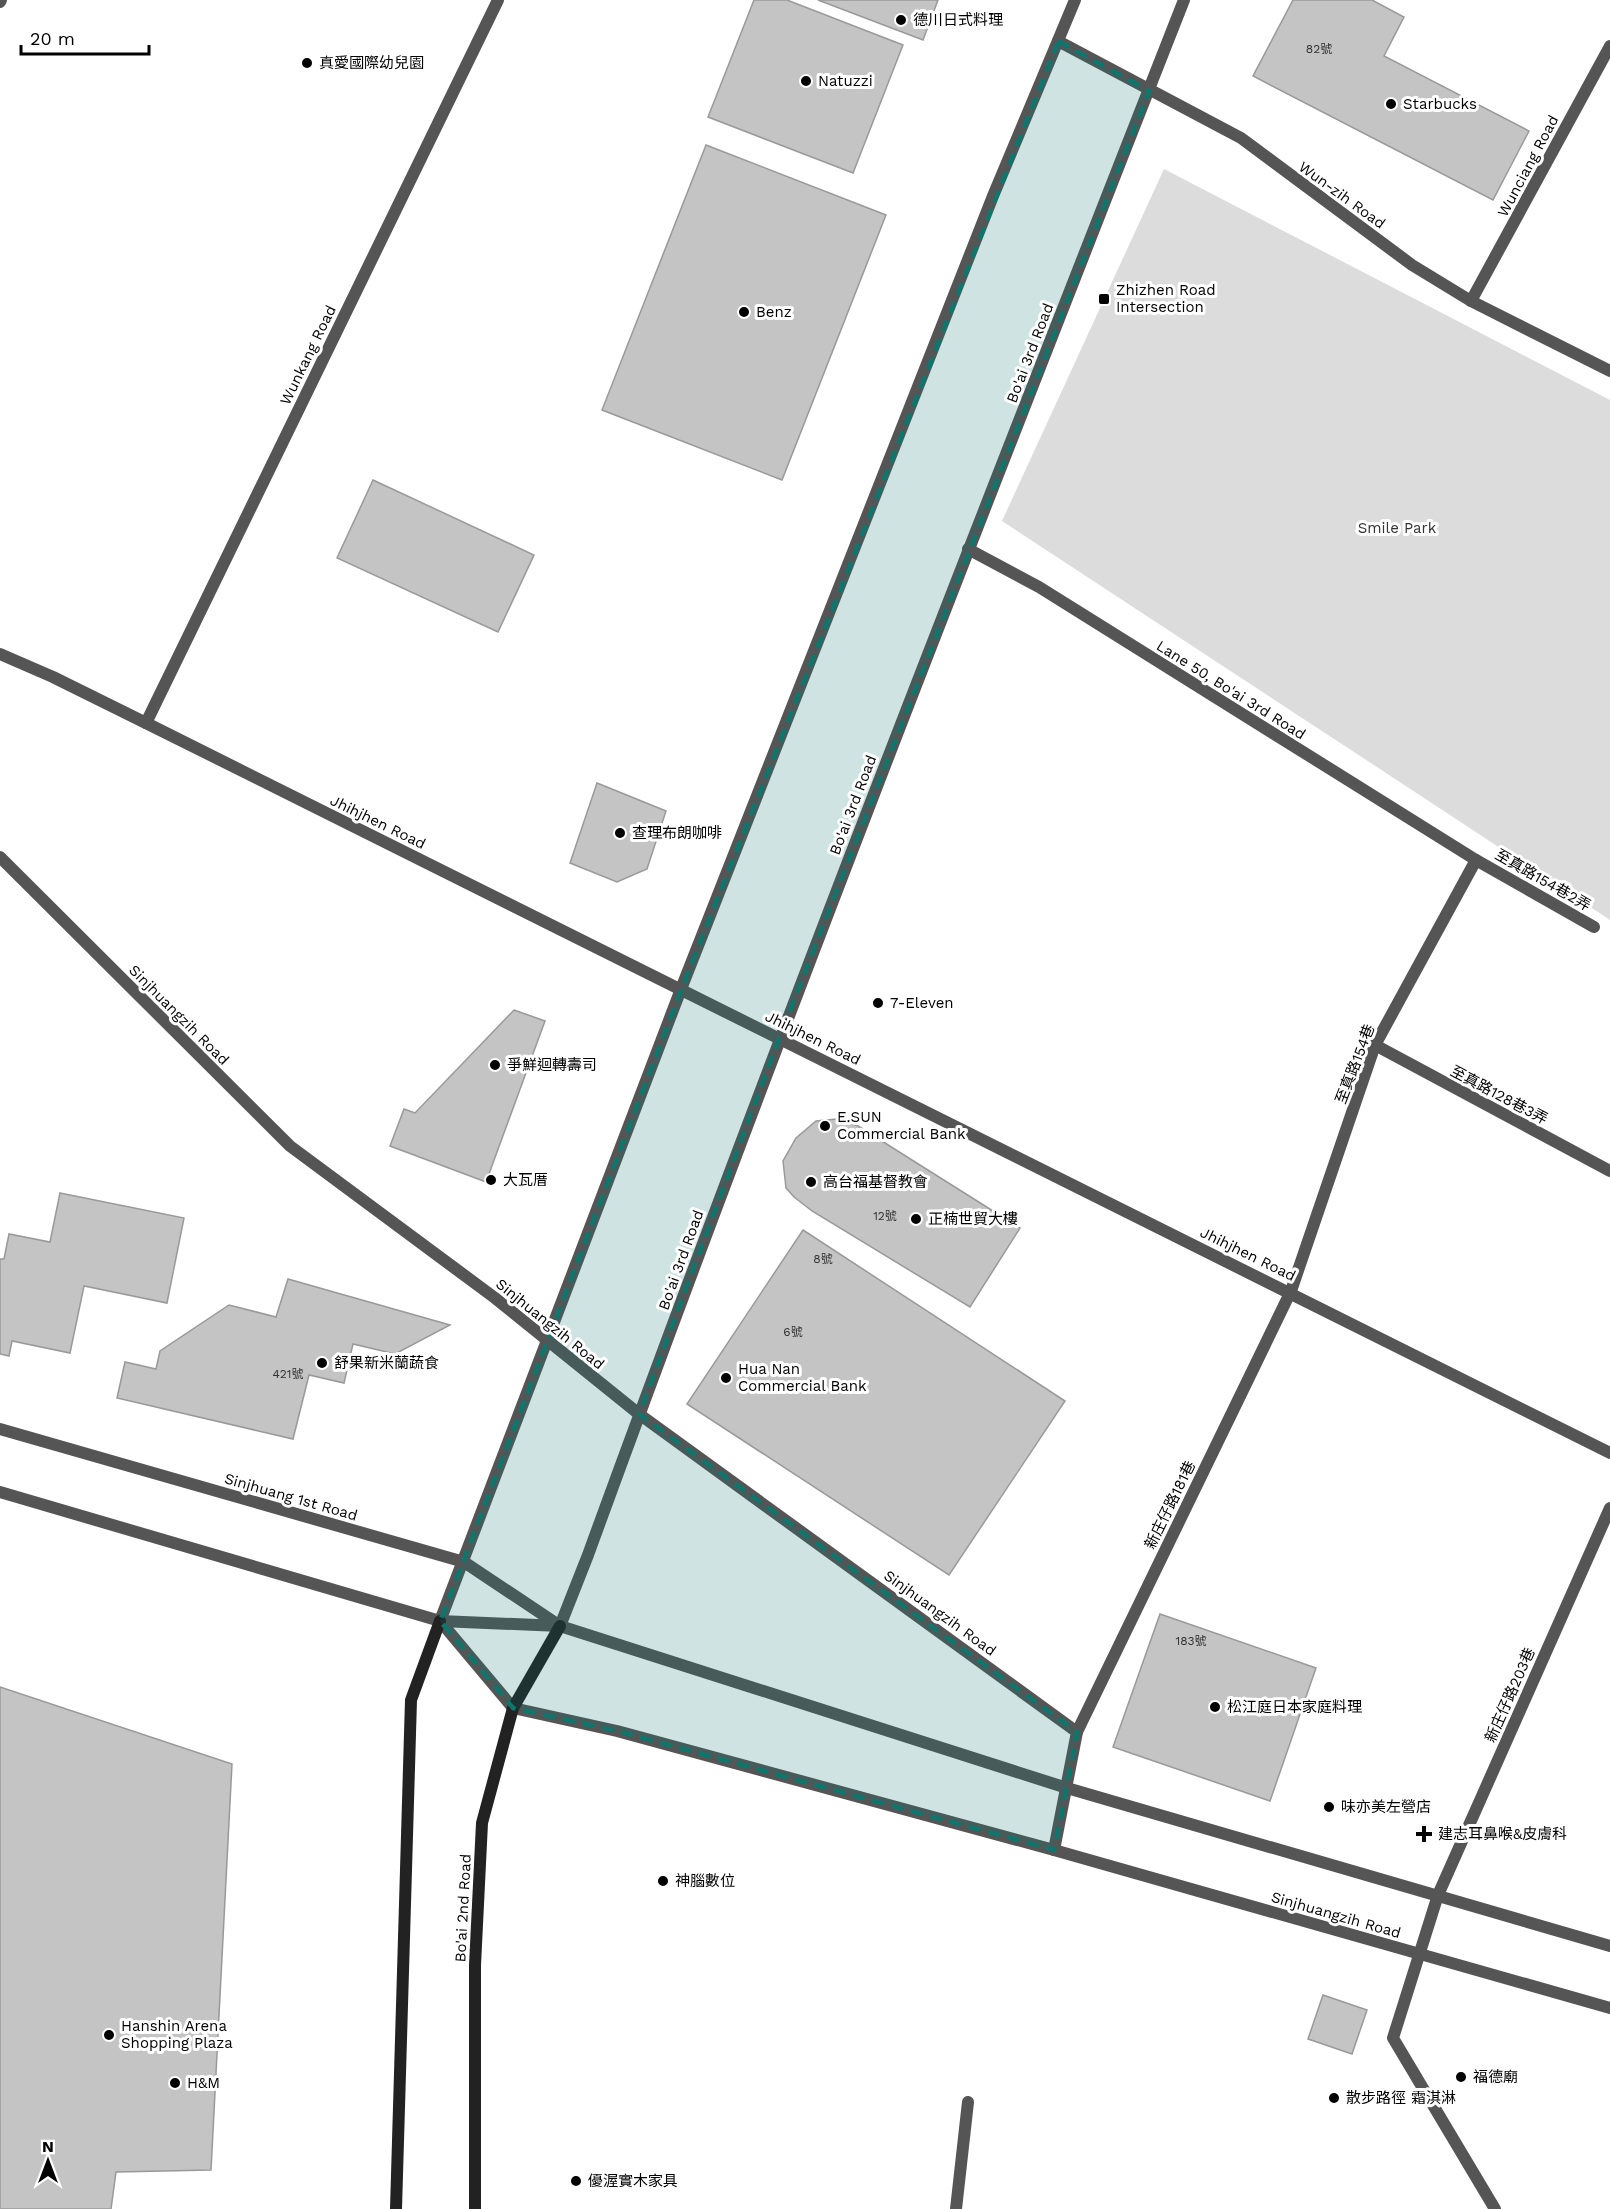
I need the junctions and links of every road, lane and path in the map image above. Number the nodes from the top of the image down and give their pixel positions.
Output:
1 (498, 0) edge
2 (1075, 0) edge
3 (1185, 0) edge
4 (1058, 41) junction
5 (1610, 46) edge
6 (1149, 91) junction
7 (1471, 301) junction
8 (1610, 371) edge
9 (968, 549) junction
10 (0, 654) edge
11 (146, 723) junction
12 (0, 857) edge
13 (1476, 860) junction
14 (1594, 927) dead end
15 (681, 989) junction
16 (779, 1038) junction
17 (1375, 1045) junction
18 (1610, 1171) edge
19 (1291, 1291) junction
20 (547, 1341) junction
21 (639, 1414) junction
22 (0, 1429) edge
23 (1610, 1453) edge
24 (0, 1492) edge
25 (1610, 1508) edge
26 (464, 1562) junction
27 (440, 1621) junction
28 (560, 1626) junction
29 (513, 1708) junction
30 (1077, 1732) junction
31 (1067, 1788) junction
32 (1054, 1850) junction
33 (1438, 1894) junction
34 (1610, 1946) edge
35 (1420, 1954) junction
36 (1610, 2008) edge
37 (968, 2102) dead end
38 (396, 2209) edge
39 (475, 2209) edge
40 (956, 2209) edge
41 (1496, 2209) edge

1 - 11 street, Wunkang Road
2 - 4 street
3 - 6 street, Bo'ai 3rd Road
4 - 6 street, Wun-zih Road
4 - 15 street
5 - 7 street, Wunciang Road
6 - 7 street, Wun-zih Road
6 - 9 street, Bo'ai 3rd Road
7 - 8 street, Wun-zih Road
9 - 13 street, Lane 50, Bo'ai 3rd Road
9 - 16 street, Bo'ai 3rd Road
10 - 11 street, Jhihjhen Road
11 - 15 street, Jhihjhen Road
12 - 20 street, Sinjhuangzih Road
13 - 14 street, 至真路154巷2弄
13 - 17 street, 至真路154巷
15 - 16 street, Jhihjhen Road
15 - 20 street
16 - 19 street, Jhihjhen Road
16 - 21 street, Bo'ai 3rd Road
17 - 18 street, 至真路128巷3弄
17 - 19 street, 至真路154巷
19 - 23 street, Jhihjhen Road
19 - 30 street, 新庄仔路181巷
20 - 21 street, Sinjhuangzih Road
20 - 26 street
21 - 28 street, Bo'ai 3rd Road
21 - 30 street, Sinjhuangzih Road
22 - 26 street, Sinjhuang 1st Road
24 - 27 street
25 - 33 street, 新庄仔路203巷
26 - 27 street
26 - 28 street, Sinjhuang 1st Road
27 - 28 street
27 - 29 street
27 - 38 main road
28 - 29 main road, Bo'ai 2nd Road
28 - 31 street
29 - 32 street, Sinjhuangzih Road
29 - 39 main road, Bo'ai 2nd Road
30 - 31 street
31 - 32 street
31 - 33 street
32 - 35 street, Sinjhuangzih Road
33 - 34 street
33 - 35 street, 新庄仔路203巷
35 - 36 street, Sinjhuangzih Road
35 - 41 street, 新庄仔路203巷
37 - 40 street

